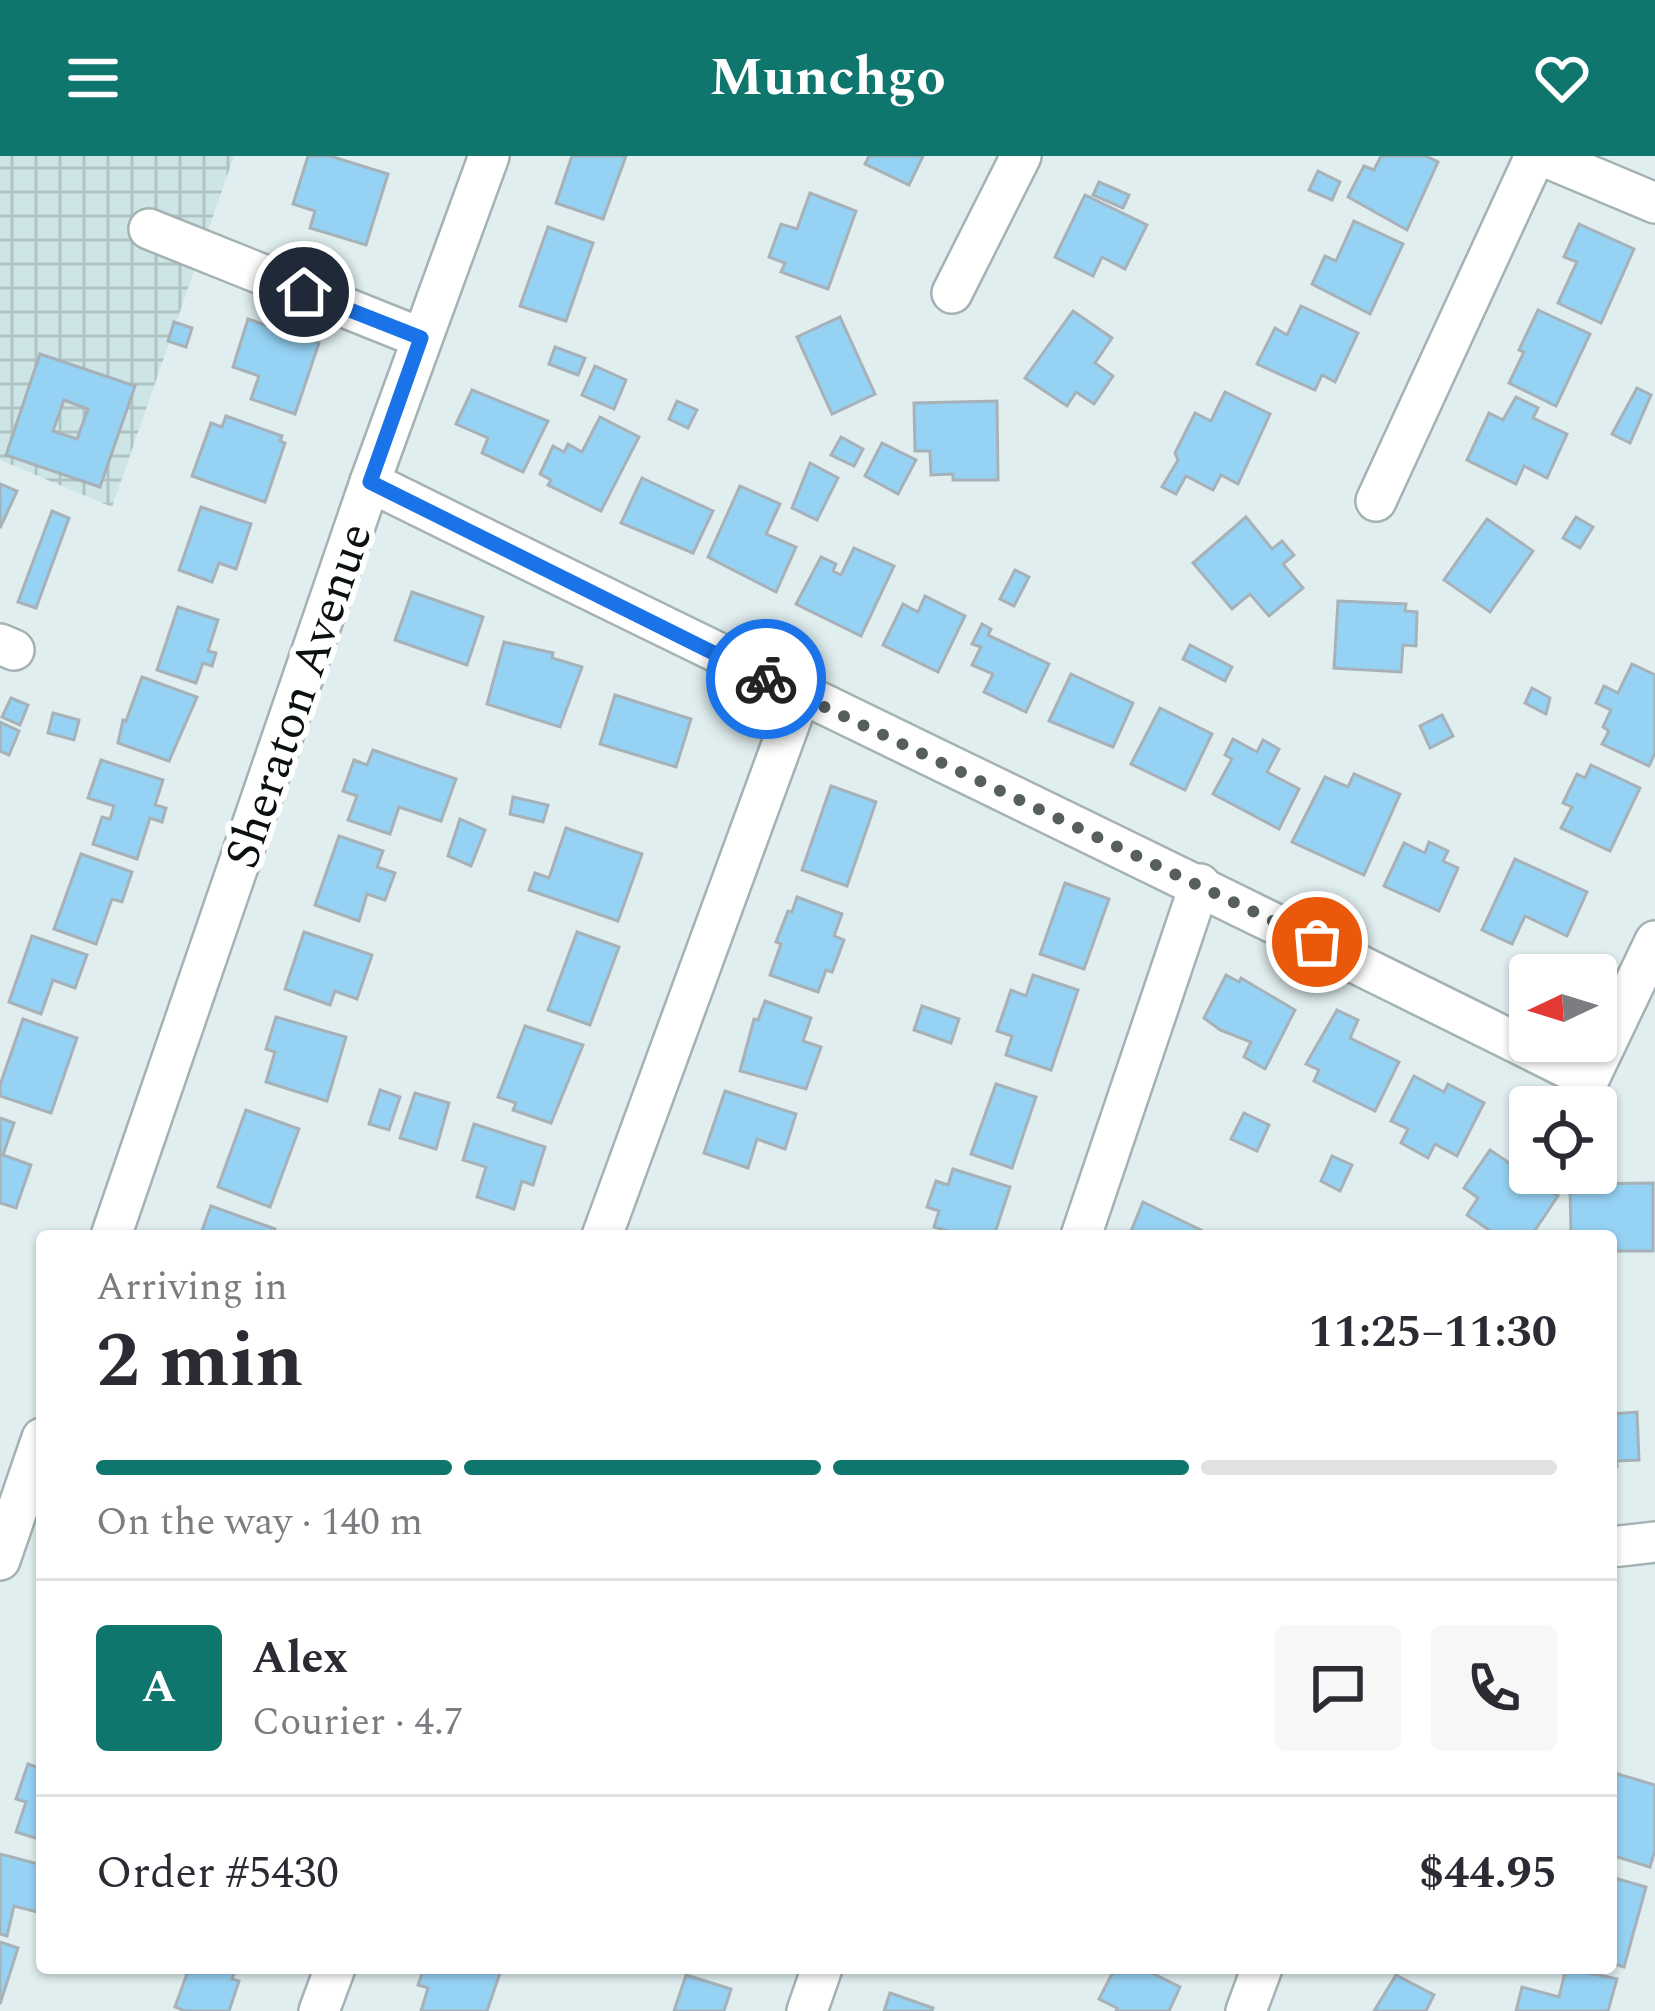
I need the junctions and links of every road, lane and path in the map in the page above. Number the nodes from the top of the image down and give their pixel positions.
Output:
1 (488, 156) edge
2 (1021, 156) edge
3 (1539, 156) edge
4 (1655, 203) edge
5 (149, 229) dead end
6 (952, 293) dead end
7 (421, 338) junction
8 (370, 482) junction
9 (1376, 501) dead end
10 (800, 695) junction
11 (1200, 884) junction
12 (1655, 941) edge
13 (113, 1230) edge
14 (604, 1230) edge
15 (1083, 1230) edge
16 (36, 1455) edge
17 (1655, 1542) edge
18 (1617, 1546) edge
19 (0, 1560) edge
20 (333, 1974) edge
21 (820, 1974) edge
22 (1260, 1974) edge
23 (319, 2011) edge
24 (807, 2011) edge
25 (1246, 2011) edge

1 - 7 street, Sheraton Avenue
2 - 6 street
3 - 4 street
3 - 9 street
5 - 7 street
7 - 8 street, Sheraton Avenue
8 - 10 street
8 - 13 street, Sheraton Avenue
10 - 11 street
10 - 14 street
11 - 12 street
11 - 15 street
16 - 19 street
17 - 18 street
20 - 23 street
21 - 24 street
22 - 25 street

